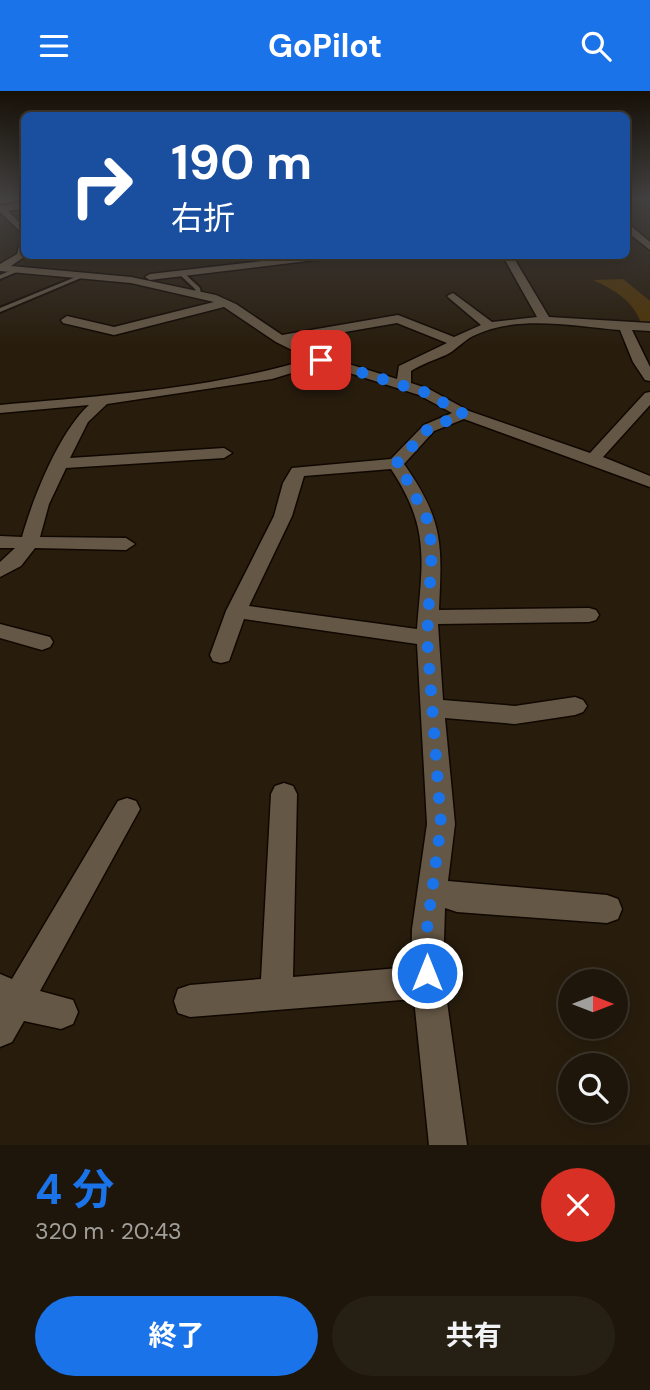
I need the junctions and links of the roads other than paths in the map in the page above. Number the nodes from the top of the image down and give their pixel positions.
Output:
1 (21, 256) edge
2 (268, 259) edge
3 (511, 259) edge
4 (0, 268) edge
5 (17, 270) junction
6 (182, 274) junction
7 (85, 275) junction
8 (0, 277) edge
9 (131, 280) junction
10 (199, 294) junction
11 (453, 296) dead end
12 (225, 303) junction
13 (0, 310) edge
14 (544, 319) junction
15 (67, 320) dead end
16 (490, 326) junction
17 (650, 327) edge
18 (625, 328) junction
19 (280, 339) junction
20 (455, 342) junction
21 (321, 360) junction
22 (650, 377) edge
23 (404, 385) junction
24 (650, 396) edge
25 (103, 400) junction
26 (0, 409) edge
27 (464, 414) junction
28 (224, 453) dead end
29 (593, 459) junction
30 (59, 464) junction
31 (396, 464) junction
32 (650, 482) edge
33 (0, 542) edge
34 (29, 543) junction
35 (126, 544) dead end
36 (0, 571) edge
37 (236, 611) junction
38 (589, 615) dead end
39 (427, 628) junction
40 (0, 631) edge
41 (43, 642) dead end
42 (221, 655) dead end
43 (575, 706) dead end
44 (433, 708) junction
45 (284, 793) dead end
46 (127, 809) dead end
47 (432, 890) junction
48 (607, 909) dead end
49 (428, 982) junction
50 (276, 994) junction
51 (9, 996) edge
52 (190, 1002) dead end
53 (61, 1012) dead end
54 (0, 1030) edge
55 (448, 1145) edge

1 - 4 street
2 - 6 street
3 - 14 street
4 - 5 street
5 - 7 street
5 - 8 lane
6 - 9 street
6 - 10 lane
7 - 9 street
7 - 13 lane
9 - 10 street
10 - 12 street
11 - 16 street
12 - 15 street
12 - 19 street
14 - 16 street
14 - 18 street
16 - 20 street
17 - 18 street
18 - 22 street
19 - 20 street
19 - 21 street
20 - 23 street
21 - 23 street
21 - 25 street
23 - 27 street
24 - 29 street
25 - 26 street
25 - 30 street
27 - 29 street
27 - 31 street
28 - 30 street
29 - 32 street
30 - 34 street
31 - 37 street
31 - 39 street
33 - 34 street
34 - 35 street
34 - 36 street
37 - 39 street
37 - 42 street
38 - 39 street
39 - 44 street
40 - 41 street
43 - 44 street
44 - 47 street
45 - 50 street
46 - 51 street
47 - 48 street
47 - 49 street
49 - 50 street
49 - 55 street
50 - 52 street
51 - 53 street
51 - 54 street

